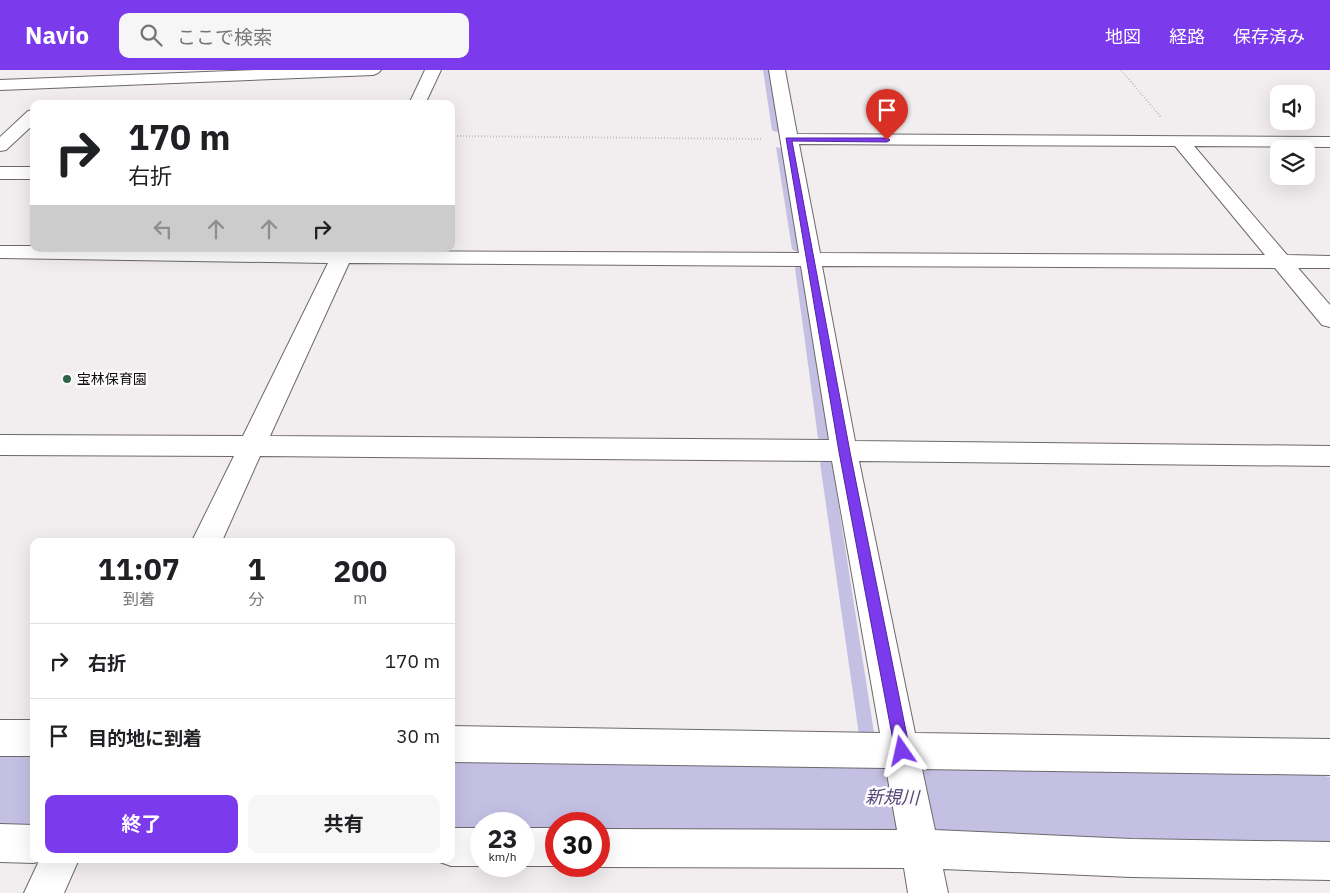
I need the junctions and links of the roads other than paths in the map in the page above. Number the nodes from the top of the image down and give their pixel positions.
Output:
1 (373, 70) edge
2 (433, 70) edge
3 (777, 70) edge
4 (67, 76) edge
5 (0, 85) edge
6 (419, 100) edge
7 (30, 119) edge
8 (788, 139) junction
9 (1182, 142) junction
10 (1330, 142) edge
11 (0, 146) edge
12 (30, 173) edge
13 (0, 174) edge
14 (0, 252) edge
15 (343, 253) edge
16 (811, 259) junction
17 (1281, 262) junction
18 (1330, 262) edge
19 (1330, 320) edge
20 (0, 444) edge
21 (251, 446) junction
22 (844, 452) junction
23 (1330, 456) edge
24 (208, 538) edge
25 (0, 738) edge
26 (30, 738) edge
27 (455, 744) edge
28 (885, 754) junction
29 (1330, 757) edge
30 (0, 843) edge
31 (30, 844) edge
32 (455, 847) edge
33 (470, 847) edge
34 (920, 847) junction
35 (610, 848) edge
36 (1330, 861) edge
37 (58, 863) edge
38 (44, 893) edge
39 (928, 893) edge

1 - 4 street
2 - 6 street
3 - 8 street
4 - 5 street
7 - 11 street
8 - 9 street
8 - 16 street
9 - 10 street
9 - 17 street
12 - 13 street
14 - 15 street
15 - 16 street
15 - 21 street
16 - 17 street
16 - 22 street
17 - 18 street
17 - 19 street
20 - 21 street
21 - 22 street
21 - 24 street
22 - 23 street
22 - 28 street
25 - 26 street
27 - 28 street
28 - 29 street
28 - 34 street
30 - 31 street
32 - 33 street
34 - 35 street
34 - 36 street
34 - 39 street
37 - 38 street

